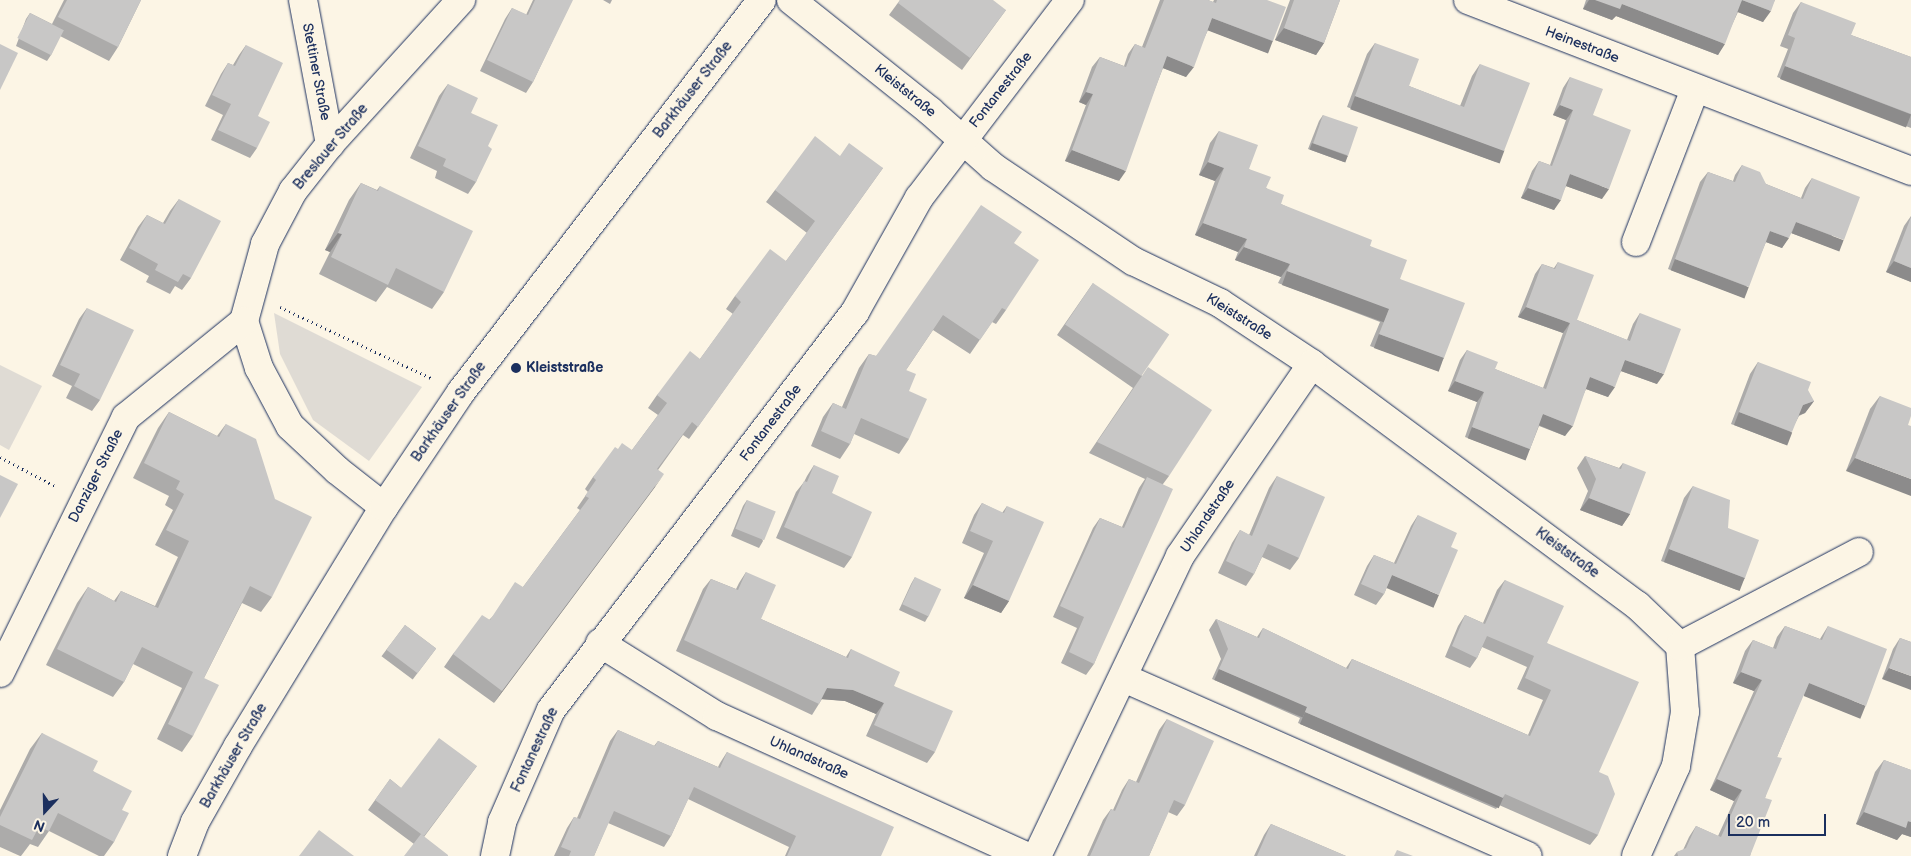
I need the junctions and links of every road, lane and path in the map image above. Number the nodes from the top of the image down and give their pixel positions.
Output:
1 (302, 0) edge
2 (461, 0) edge
3 (762, 0) edge
4 (790, 0) edge
5 (1070, 0) edge
6 (1468, 0) edge
7 (1695, 89) junction
8 (963, 140) junction
9 (330, 144) junction
10 (1911, 171) edge
11 (1636, 242) dead end
12 (252, 292) junction
13 (244, 321) junction
14 (1312, 364) junction
15 (461, 392) junction
16 (0, 458) edge
17 (84, 500) junction
18 (384, 507) junction
19 (1860, 552) dead end
20 (600, 643) junction
21 (1680, 646) junction
22 (0, 673) edge
23 (1124, 678) junction
24 (182, 856) edge
25 (495, 856) edge
26 (1026, 856) edge
27 (1037, 856) edge
28 (1528, 856) edge
29 (1636, 856) edge

1 - 9 street, Stettiner Straße
2 - 9 street, Breslauer Straße
3 - 15 street, Barkhäuser Straße
4 - 8 street, Kleiststraße
5 - 8 street, Fontanestraße
6 - 7 street, Heinestraße
7 - 10 street, Heinestraße
7 - 11 street
8 - 14 street, Kleiststraße
8 - 20 street, Fontanestraße
9 - 12 street, Breslauer Straße
12 - 13 street, Breslauer Straße
12 - 15 path
13 - 17 street, Danziger Straße
13 - 18 street
14 - 21 street, Kleiststraße
14 - 23 street, Uhlandstraße
15 - 18 street, Barkhäuser Straße
16 - 17 path
17 - 22 street, Danziger Straße
18 - 24 street, Barkhäuser Straße
19 - 21 street
20 - 25 street, Fontanestraße
20 - 26 street, Uhlandstraße
21 - 29 street
23 - 27 street, Uhlandstraße
23 - 28 street

